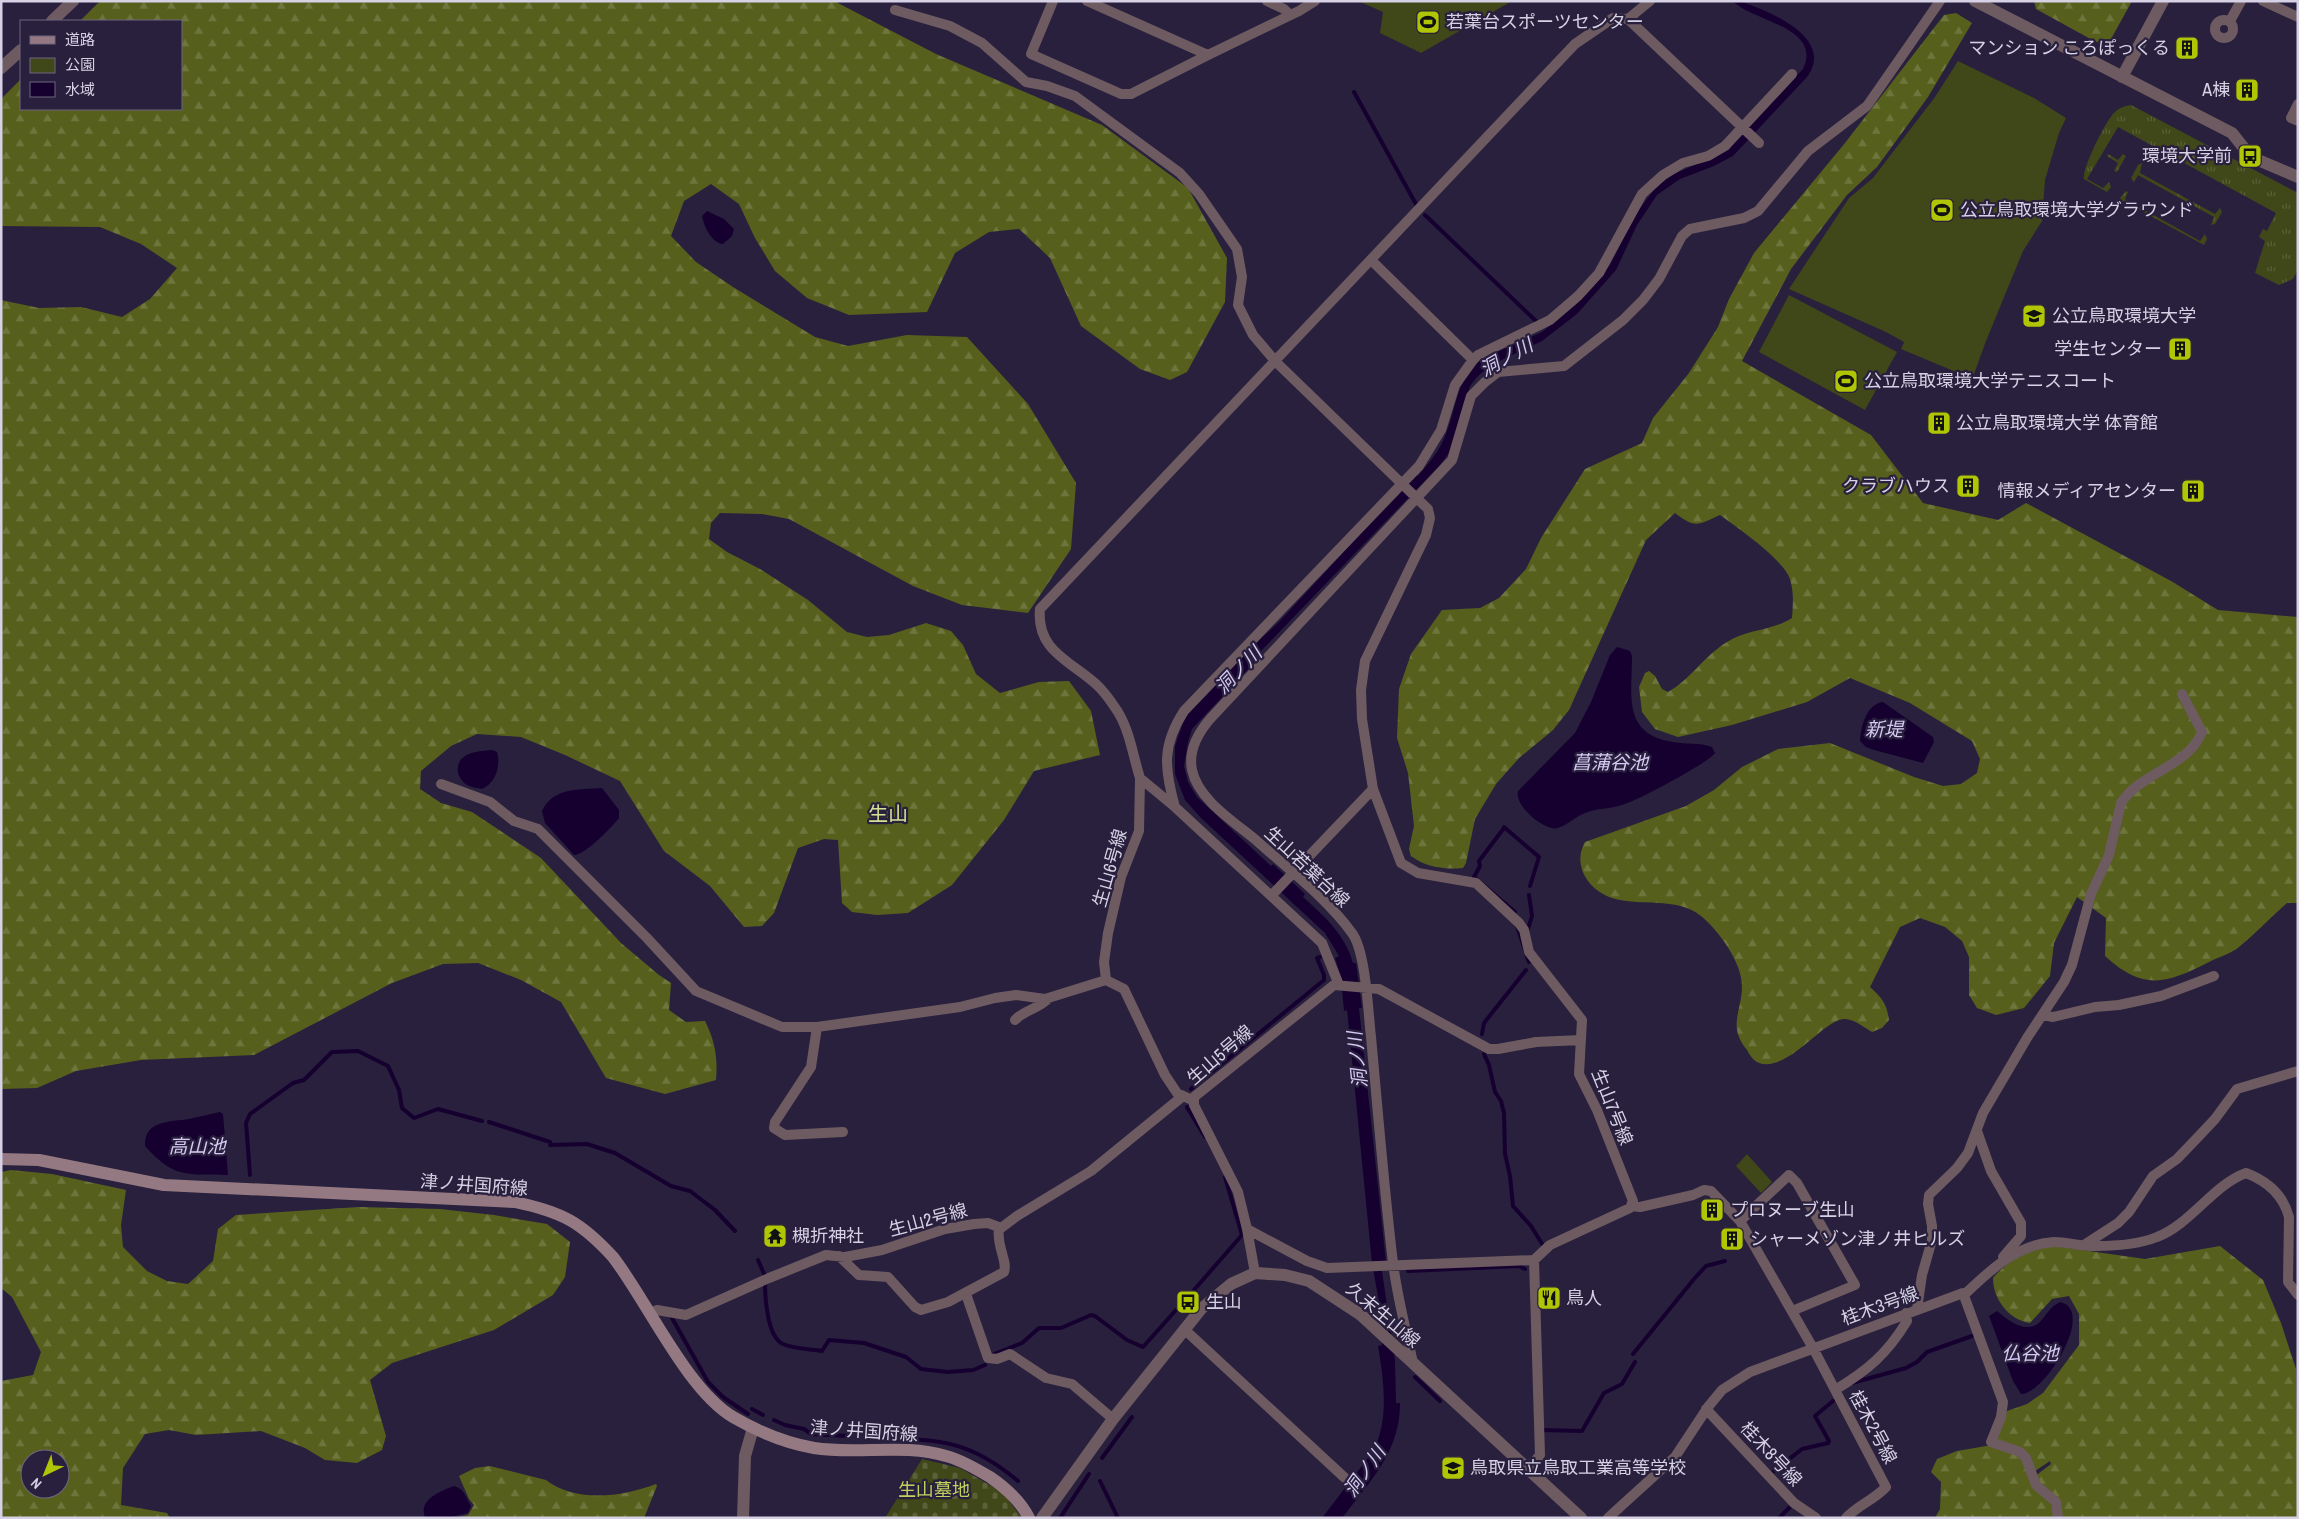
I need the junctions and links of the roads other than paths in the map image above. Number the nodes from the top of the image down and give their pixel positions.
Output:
1 (74, 1) edge
2 (1053, 1) edge
3 (1087, 1) edge
4 (1267, 1) edge
5 (1315, 1) edge
6 (1650, 1) edge
7 (1940, 1) edge
8 (1975, 1) edge
9 (2163, 1) edge
10 (2241, 1) edge
11 (2263, 1) edge
12 (895, 10) dead end
13 (1290, 15) junction
14 (2298, 17) edge
15 (1628, 19) junction
16 (53, 20) edge
17 (2230, 21) dead end
18 (20, 51) edge
19 (1208, 55) junction
20 (1, 68) edge
21 (1792, 74) dead end
22 (2122, 77) junction
23 (2298, 104) edge
24 (2298, 121) edge
25 (1742, 126) junction
26 (1759, 143) dead end
27 (2298, 177) edge
28 (1372, 260) junction
29 (1473, 360) junction
30 (1276, 362) junction
31 (1402, 482) junction
32 (1418, 497) junction
33 (2182, 694) dead end
34 (1140, 778) junction
35 (441, 784) dead end
36 (1374, 789) junction
37 (1175, 806) junction
38 (1293, 873) junction
39 (1272, 895) junction
40 (2214, 976) dead end
41 (1106, 980) junction
42 (1339, 985) junction
43 (1366, 986) junction
44 (1050, 998) junction
45 (2043, 1015) junction
46 (1014, 1020) dead end
47 (817, 1027) junction
48 (1581, 1040) junction
49 (2298, 1071) edge
50 (1183, 1096) junction
51 (1194, 1101) junction
52 (1977, 1131) junction
53 (843, 1132) dead end
54 (1, 1159) edge
55 (1631, 1206) junction
56 (1740, 1221) junction
57 (999, 1228) junction
58 (1248, 1230) junction
59 (2084, 1245) junction
60 (840, 1256) junction
61 (1534, 1260) junction
62 (2000, 1263) junction
63 (1393, 1266) junction
64 (1255, 1273) junction
65 (966, 1294) junction
66 (1964, 1295) junction
67 (2298, 1295) edge
68 (1917, 1309) junction
69 (1792, 1311) junction
70 (650, 1313) junction
71 (1906, 1313) junction
72 (1184, 1329) junction
73 (1813, 1348) junction
74 (1413, 1363) junction
75 (1835, 1390) junction
76 (1706, 1409) junction
77 (1113, 1419) junction
78 (753, 1428) junction
79 (1528, 1469) junction
80 (1345, 1478) dead end
81 (742, 1518) edge
82 (1029, 1518) edge
83 (1042, 1518) edge
84 (1581, 1518) edge
85 (1608, 1518) edge
86 (1816, 1518) edge
87 (1846, 1518) edge
88 (2058, 1518) edge

1 - 16 street
2 - 19 street
3 - 19 street
4 - 13 street
5 - 13 street
6 - 15 street
7 - 32 street, 生山若葉台線
8 - 22 street
9 - 22 street
10 - 17 street
11 - 14 street
12 - 30 street, 生山7号線
13 - 19 street
15 - 25 street
15 - 28 street
18 - 20 street
21 - 25 street
22 - 27 street
23 - 24 street
25 - 26 street
25 - 29 street
28 - 29 street
28 - 30 street
29 - 31 street
30 - 31 street, 生山7号線
30 - 34 street, 生山6号線
31 - 32 street, 生山7号線
31 - 37 street
32 - 36 street, 生山7号線
32 - 38 street, 生山若葉台線
33 - 45 street
34 - 37 street
34 - 41 street, 生山6号線
35 - 47 street
36 - 38 street
36 - 48 street, 生山7号線
37 - 39 street
38 - 39 street
38 - 43 street, 生山若葉台線
39 - 42 street
40 - 45 street
41 - 44 street
41 - 50 street
42 - 43 street, 生山5号線
42 - 51 street, 生山5号線
43 - 48 street, 生山5号線
43 - 63 street, 生山若葉台線
44 - 46 street
44 - 47 street
45 - 52 street
47 - 53 street
48 - 55 street, 生山7号線
49 - 59 street
50 - 51 street
50 - 57 street
51 - 58 street, 生山5号線
52 - 62 street
52 - 68 street
54 - 70 main road, 津ノ井国府線
55 - 56 street, 桂木2号線
55 - 61 street
56 - 69 street, 桂木2号線
56 - 69 street
57 - 60 street, 生山2号線
57 - 65 street
58 - 63 street
58 - 64 street, 生山5号線
59 - 62 street
59 - 67 street
60 - 65 street
60 - 70 street, 生山2号線
61 - 63 street
61 - 79 street
62 - 66 street
63 - 74 street, 生山若葉台線
64 - 72 street, 久末生山線
64 - 74 street, 久末生山線
65 - 77 street
66 - 68 street, 桂木3号線
66 - 88 street
68 - 71 street, 桂木3号線
69 - 73 street, 桂木2号線
70 - 78 main road, 津ノ井国府線
71 - 73 street, 桂木3号線
71 - 75 street, 桂木2号線
72 - 77 street, 久末生山線
72 - 80 street
73 - 75 street, 桂木2号線
73 - 76 street, 桂木3号線
74 - 79 street, 久末生山線
75 - 87 street, 桂木2号線
76 - 85 street, 桂木3号線
76 - 86 street, 桂木8号線
77 - 83 street, 久末生山線
78 - 81 street
78 - 82 main road, 津ノ井国府線
79 - 84 street, 久末生山線

